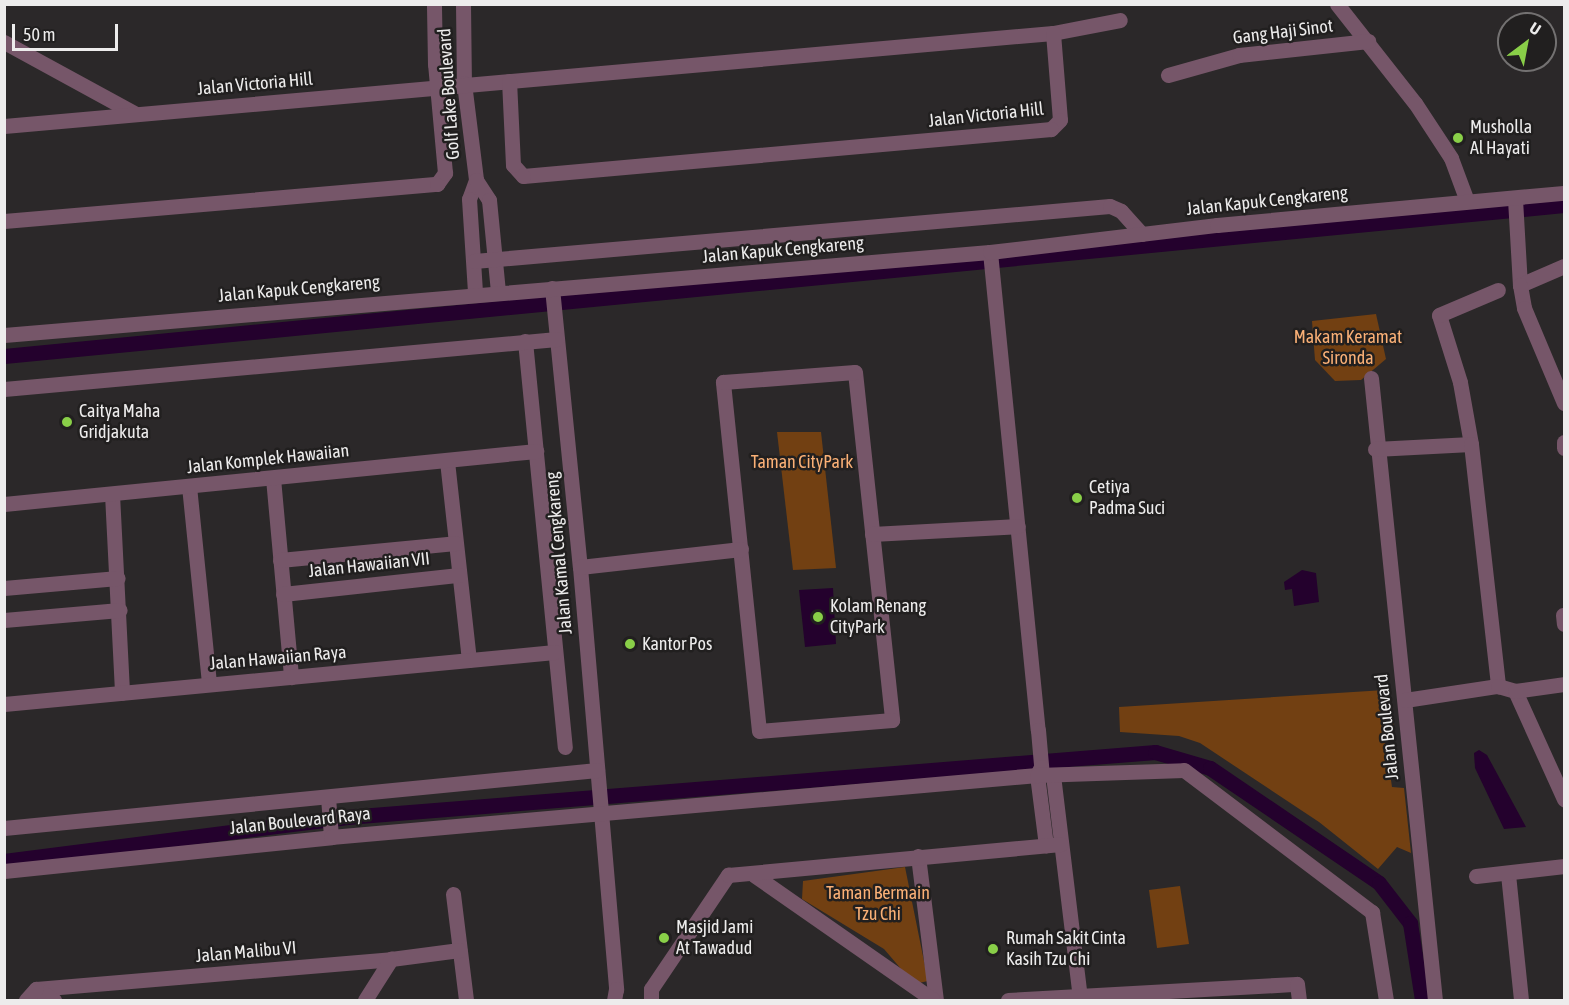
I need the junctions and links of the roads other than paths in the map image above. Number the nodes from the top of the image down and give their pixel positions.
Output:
1 (434, 4) edge
2 (463, 4) edge
3 (1337, 4) edge
4 (1120, 20) dead end
5 (1053, 33) junction
6 (1368, 41) junction
7 (4, 42) edge
8 (1168, 75) dead end
9 (509, 81) junction
10 (464, 84) junction
11 (437, 88) junction
12 (136, 114) junction
13 (4, 126) edge
14 (476, 180) junction
15 (1564, 194) edge
16 (1467, 201) junction
17 (1516, 208) junction
18 (4, 221) edge
19 (1142, 234) junction
20 (991, 254) junction
21 (496, 259) junction
22 (474, 261) junction
23 (1564, 266) edge
24 (1521, 285) junction
25 (1498, 290) dead end
26 (552, 291) junction
27 (498, 292) junction
28 (476, 293) junction
29 (4, 335) edge
30 (557, 339) junction
31 (525, 342) junction
32 (1371, 378) dead end
33 (4, 389) edge
34 (1564, 403) edge
35 (1564, 442) edge
36 (1471, 444) junction
37 (1564, 448) edge
38 (1375, 449) junction
39 (536, 451) junction
40 (447, 461) junction
41 (273, 478) junction
42 (189, 486) junction
43 (112, 494) junction
44 (4, 504) edge
45 (1018, 526) junction
46 (872, 534) junction
47 (455, 543) junction
48 (741, 549) junction
49 (280, 560) junction
50 (580, 567) junction
51 (459, 575) junction
52 (118, 578) junction
53 (4, 588) edge
54 (283, 594) junction
55 (120, 609) junction
56 (4, 620) edge
57 (555, 652) junction
58 (469, 660) junction
59 (291, 677) junction
60 (209, 684) junction
61 (1564, 684) edge
62 (1498, 686) junction
63 (1515, 691) junction
64 (122, 693) junction
65 (1405, 700) junction
66 (4, 704) edge
67 (565, 747) dead end
68 (1043, 770) junction
69 (597, 775) junction
70 (328, 799) junction
71 (1564, 799) edge
72 (599, 810) junction
73 (4, 828) edge
74 (330, 834) junction
75 (1054, 844) junction
76 (918, 856) junction
77 (1564, 866) edge
78 (4, 871) edge
79 (1508, 874) junction
80 (754, 875) junction
81 (1476, 876) dead end
82 (453, 894) dead end
83 (459, 950) junction
84 (391, 959) junction
85 (31, 995) edge
86 (1152, 997) edge
87 (1080, 999) junction
88 (54, 1000) edge
89 (365, 1000) edge
90 (466, 1000) edge
91 (614, 1000) edge
92 (651, 1000) edge
93 (935, 1000) edge
94 (1008, 1000) edge
95 (1299, 1000) edge
96 (1386, 1000) edge
97 (1435, 1000) edge
98 (1521, 1000) edge

1 - 11 street
2 - 10 street, Golf Lake Boulevard
3 - 6 street
4 - 5 street
5 - 9 street, Jalan Victoria Hill
5 - 9 street, Jalan Victoria Hill
6 - 8 street, Gang Haji Sinot
6 - 16 street
7 - 12 street
9 - 10 street, Jalan Victoria Hill
10 - 11 street, Jalan Victoria Hill
10 - 14 street, Golf Lake Boulevard
11 - 12 street, Jalan Victoria Hill
11 - 18 street
12 - 13 street, Jalan Victoria Hill
14 - 21 street, Golf Lake Boulevard
14 - 22 street, Golf Lake Boulevard
15 - 17 street, Jalan Kapuk Cengkareng
16 - 17 street, Jalan Kapuk Cengkareng
16 - 19 street, Jalan Kapuk Cengkareng
17 - 24 street
19 - 20 street, Jalan Kapuk Cengkareng
19 - 21 street
20 - 26 street, Jalan Kapuk Cengkareng
20 - 45 street
21 - 22 street
21 - 27 street, Golf Lake Boulevard
22 - 28 street, Golf Lake Boulevard
23 - 24 street
24 - 34 street
25 - 36 street
26 - 27 street, Jalan Kapuk Cengkareng
26 - 30 street, Jalan Kamal Cengkareng
27 - 28 street, Jalan Kapuk Cengkareng
28 - 29 street, Jalan Kapuk Cengkareng
30 - 31 street
30 - 50 street, Jalan Kamal Cengkareng
31 - 33 street
31 - 39 street
32 - 38 street, Jalan Boulevard
35 - 37 street
36 - 38 street
36 - 62 street
38 - 65 street, Jalan Boulevard
39 - 40 street, Jalan Komplek Hawaiian
39 - 57 street
40 - 41 street, Jalan Komplek Hawaiian
40 - 47 street
41 - 42 street, Jalan Komplek Hawaiian
41 - 49 street
42 - 43 street, Jalan Komplek Hawaiian
42 - 60 street
43 - 44 street, Jalan Komplek Hawaiian
43 - 52 street
45 - 46 street
45 - 68 street
46 - 48 street
46 - 48 street
47 - 49 street
47 - 51 street
48 - 50 street
49 - 54 street
50 - 69 street, Jalan Kamal Cengkareng
51 - 54 street, Jalan Hawaiian VII
51 - 58 street
52 - 53 street
52 - 55 street
54 - 59 street
55 - 56 street
55 - 64 street
57 - 58 street, Jalan Hawaiian Raya
57 - 67 street
58 - 59 street, Jalan Hawaiian Raya
59 - 60 street, Jalan Hawaiian Raya
60 - 64 street, Jalan Hawaiian Raya
61 - 63 street
62 - 63 street
62 - 65 street
63 - 71 street
64 - 66 street, Jalan Hawaiian Raya
65 - 97 street, Jalan Boulevard
68 - 72 street
68 - 75 street
68 - 96 street
69 - 70 street, Jalan Boulevard Raya
69 - 72 street, Jalan Kamal Cengkareng
70 - 73 street, Jalan Boulevard Raya
70 - 74 street
72 - 74 street, Jalan Boulevard Raya
72 - 91 street, Jalan Kamal Cengkareng
74 - 78 street, Jalan Boulevard Raya
75 - 76 street
75 - 87 street
76 - 80 street
76 - 93 street
77 - 79 street
79 - 81 street
79 - 98 street
80 - 92 street
80 - 93 street
82 - 83 street
83 - 84 street, Jalan Malibu VI
83 - 90 street
84 - 85 street, Jalan Malibu VI
84 - 89 street
85 - 88 street
86 - 87 street
86 - 95 street
87 - 94 street

